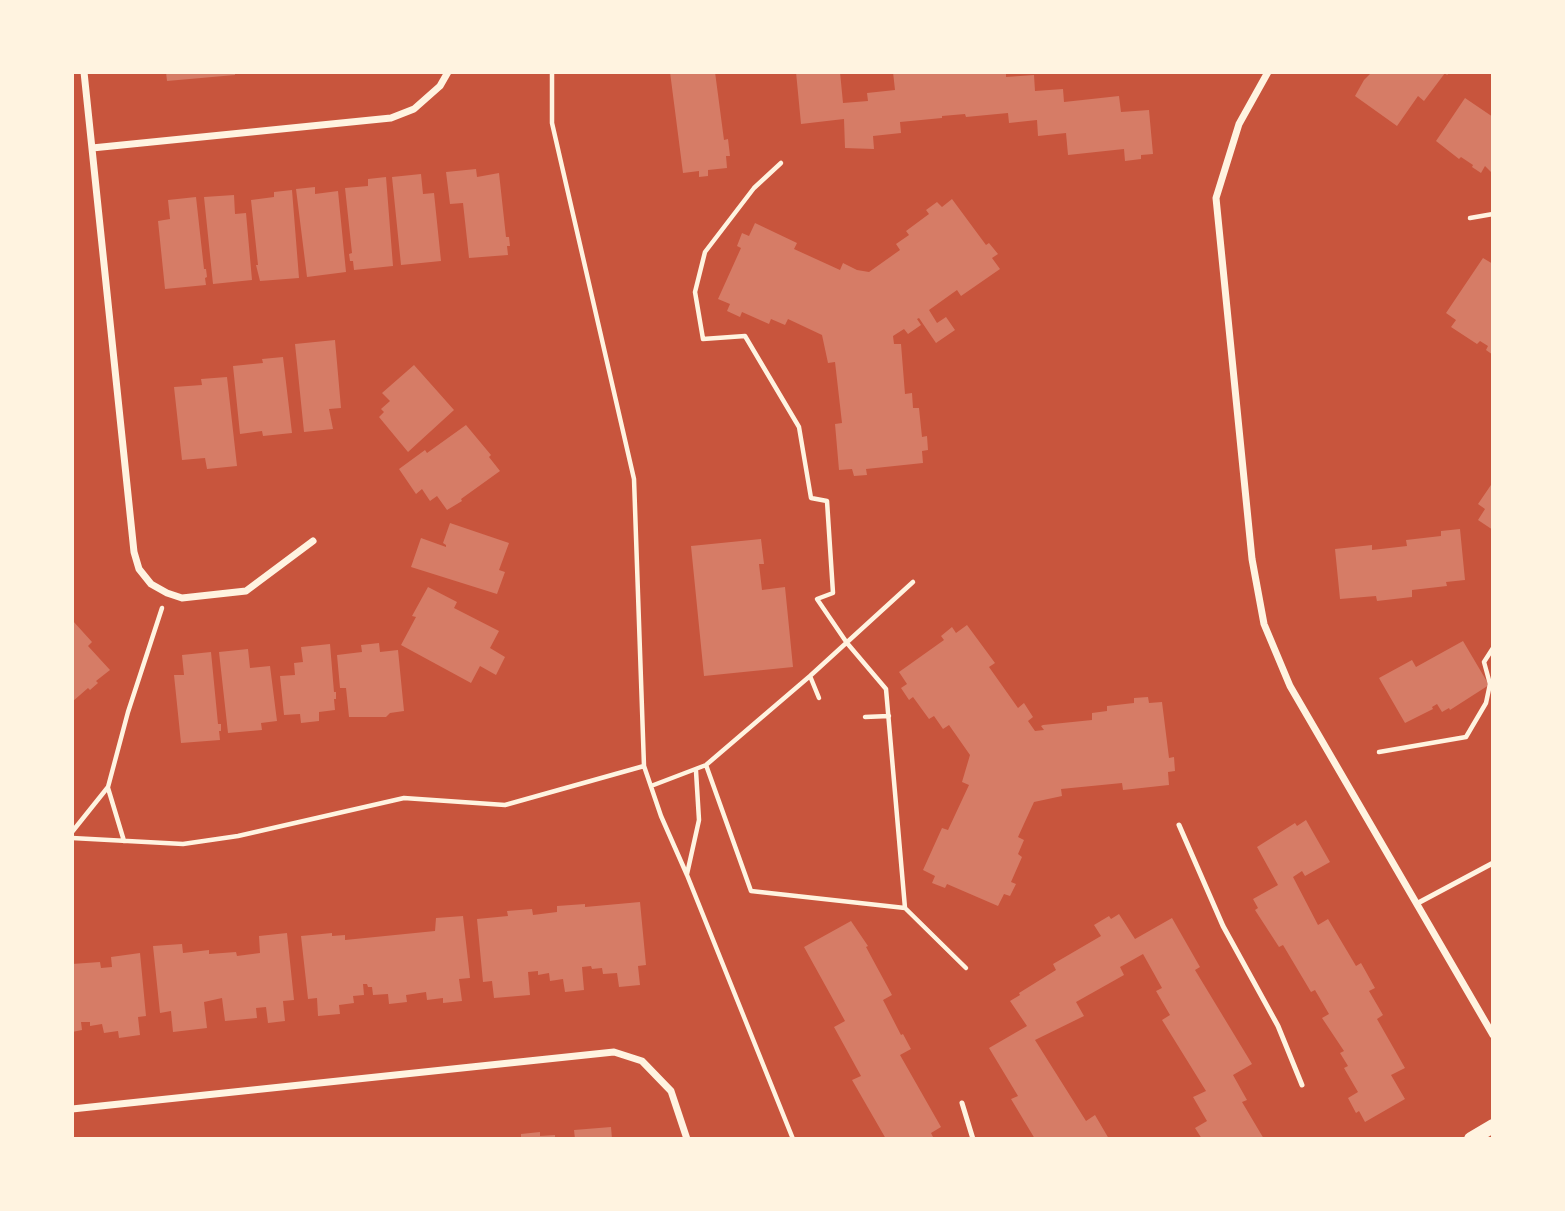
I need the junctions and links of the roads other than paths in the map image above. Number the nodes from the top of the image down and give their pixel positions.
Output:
1 (84, 72) edge
2 (448, 72) edge
3 (1268, 72) edge
4 (92, 148) junction
5 (313, 541) dead end
6 (1179, 825) dead end
7 (1493, 863) edge
8 (1418, 903) junction
9 (1493, 1035) edge
10 (1302, 1085) dead end
11 (962, 1103) dead end
12 (72, 1109) edge
13 (1493, 1126) edge
14 (687, 1139) edge
15 (973, 1139) edge
16 (1471, 1139) edge

1 - 4 street
2 - 4 street
3 - 8 street
4 - 5 street
6 - 10 lane
7 - 8 lane
8 - 9 street
11 - 15 lane
12 - 14 street
13 - 16 main road

